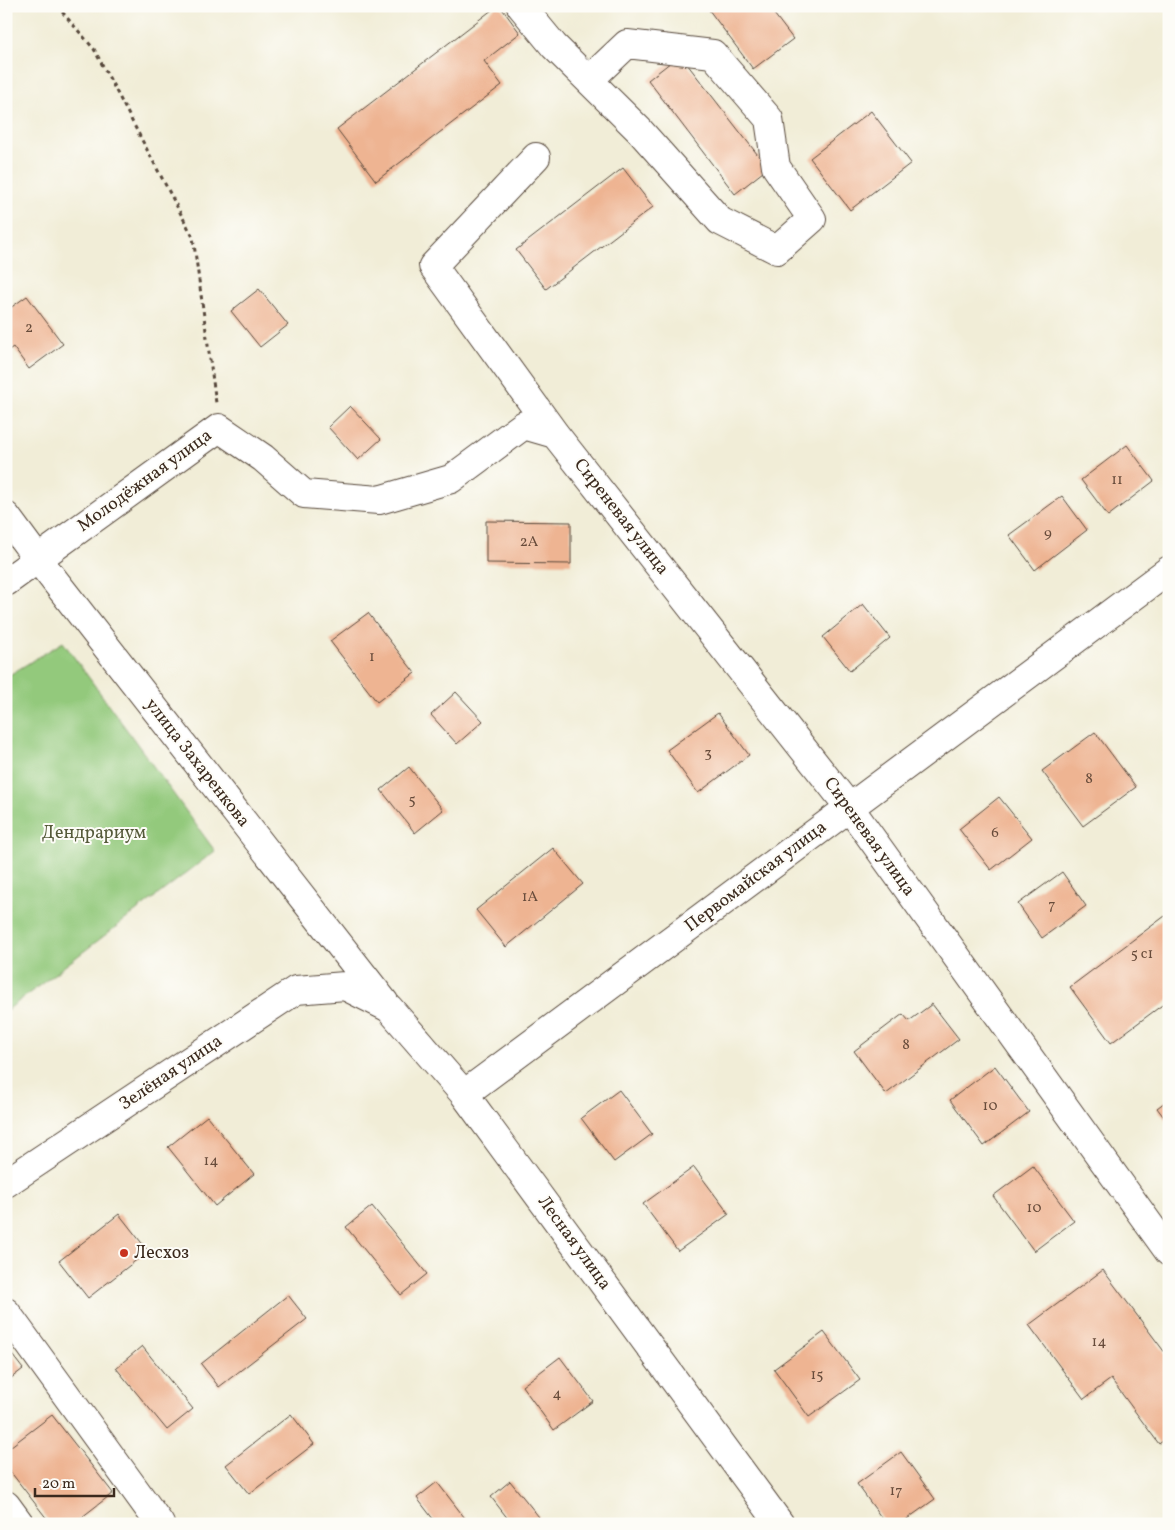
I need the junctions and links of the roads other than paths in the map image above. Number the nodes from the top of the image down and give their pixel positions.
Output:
1 (521, 6) edge
2 (589, 80) junction
3 (536, 157) dead end
4 (555, 434) junction
5 (6, 516) edge
6 (37, 558) junction
7 (1169, 570) edge
8 (6, 582) edge
9 (849, 807) junction
10 (345, 986) joint
11 (389, 1008) junction
12 (464, 1094) junction
13 (6, 1183) edge
14 (1169, 1252) edge
15 (6, 1312) edge
16 (6, 1505) edge
17 (20, 1524) edge
18 (160, 1524) edge
19 (780, 1524) edge

1 - 2 street
2 - 2 street
3 - 4 street, Сиреневая улица
4 - 6 street, Молодёжная улица
4 - 9 street, Сиреневая улица
5 - 6 street, улица Захаренкова
6 - 8 street, Молодёжная улица
6 - 11 street, улица Захаренкова
7 - 9 street, Первомайская улица
9 - 12 street, Первомайская улица
9 - 14 street, Сиреневая улица
10 - 11 street, Лесная улица
10 - 13 street, Зелёная улица
11 - 12 street, Лесная улица
12 - 19 street, Лесная улица
15 - 18 street
16 - 17 street

